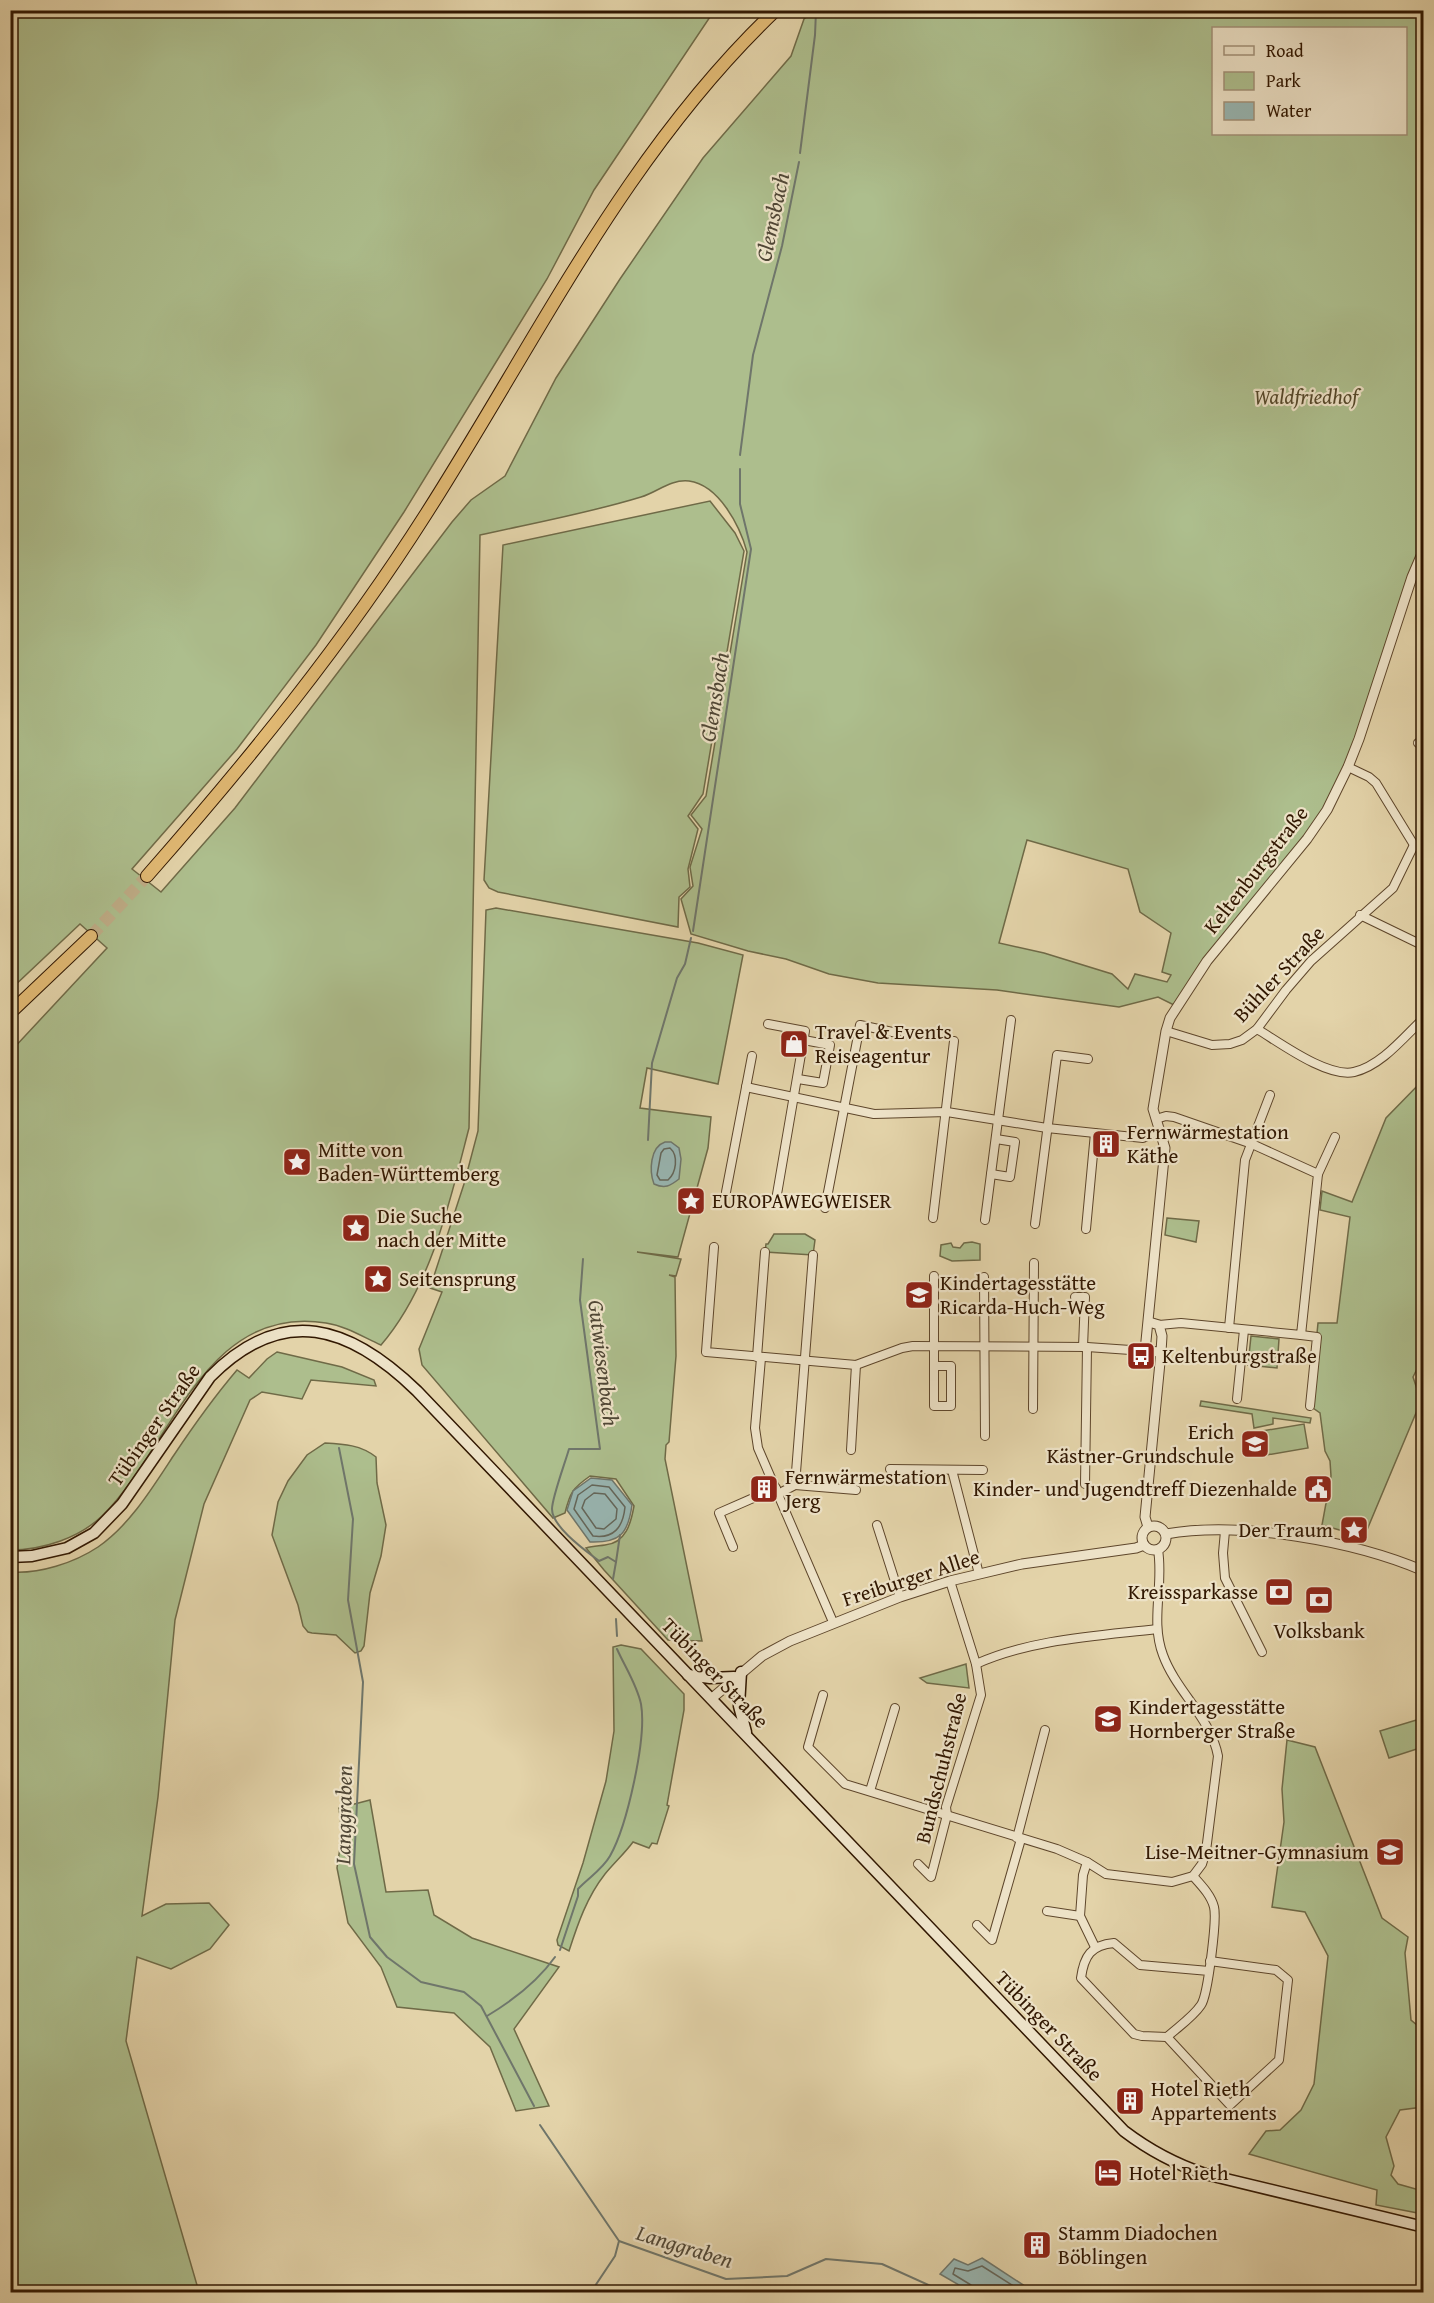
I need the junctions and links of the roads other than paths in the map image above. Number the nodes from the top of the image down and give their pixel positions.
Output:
1 (773, 13) edge
2 (1424, 549) edge
3 (1348, 767) junction
4 (1414, 845) junction
5 (1424, 848) edge
6 (147, 876) tunnel mouth
7 (1360, 915) junction
8 (90, 936) tunnel mouth
9 (1424, 946) edge
10 (10, 1013) edge
11 (1424, 1018) edge
12 (1011, 1020) dead end
13 (768, 1024) dead end
14 (1257, 1029) junction
15 (1166, 1031) junction
16 (897, 1033) dead end
17 (804, 1040) junction
18 (954, 1041) dead end
19 (752, 1056) dead end
20 (1088, 1059) dead end
21 (798, 1079) junction
22 (746, 1087) junction
23 (1270, 1095) dead end
24 (795, 1096) junction
25 (844, 1106) junction
26 (947, 1112) junction
27 (1156, 1119) junction
28 (999, 1120) junction
29 (1047, 1128) junction
30 (1160, 1130) junction
31 (1095, 1133) junction
32 (1335, 1137) dead end
33 (996, 1139) junction
34 (1252, 1144) junction
35 (991, 1174) junction
36 (1318, 1174) junction
37 (726, 1192) dead end
38 (776, 1200) dead end
39 (825, 1208) dead end
40 (933, 1218) dead end
41 (985, 1220) dead end
42 (1035, 1224) dead end
43 (1086, 1229) dead end
44 (714, 1248) dead end
45 (765, 1252) dead end
46 (813, 1255) dead end
47 (1034, 1263) dead end
48 (934, 1276) dead end
49 (984, 1277) dead end
50 (1075, 1298) dead end
51 (1149, 1322) junction
52 (1159, 1325) junction
53 (1229, 1328) junction
54 (1244, 1330) junction
55 (1300, 1335) junction
56 (934, 1346) junction
57 (1034, 1346) junction
58 (984, 1347) junction
59 (1085, 1347) junction
60 (1145, 1351) junction
61 (1161, 1352) junction
62 (759, 1358) junction
63 (804, 1361) junction
64 (856, 1365) junction
65 (934, 1366) junction
66 (1237, 1399) dead end
67 (1310, 1406) dead end
68 (1033, 1409) dead end
69 (985, 1436) dead end
70 (851, 1450) dead end
71 (890, 1469) dead end
72 (952, 1470) junction
73 (983, 1470) dead end
74 (1084, 1484) dead end
75 (795, 1485) junction
76 (856, 1490) dead end
77 (777, 1491) junction
78 (877, 1525) dead end
79 (1148, 1527) junction
80 (1225, 1531) junction
81 (1166, 1534) junction
82 (1144, 1545) junction
83 (733, 1546) dead end
84 (1158, 1550) junction
85 (10, 1557) edge
86 (1424, 1571) edge
87 (979, 1574) junction
88 (950, 1581) junction
89 (900, 1597) junction
90 (833, 1622) junction
91 (1157, 1629) junction
92 (1262, 1652) dead end
93 (976, 1664) junction
94 (688, 1675) junction
95 (737, 1675) junction
96 (823, 1695) dead end
97 (711, 1699) junction
98 (895, 1708) dead end
99 (1045, 1730) dead end
100 (747, 1735) junction
101 (870, 1791) junction
102 (947, 1815) junction
103 (1019, 1838) junction
104 (1087, 1862) junction
105 (918, 1864) dead end
106 (1193, 1876) junction
107 (1047, 1911) dead end
108 (1080, 1916) junction
109 (977, 1925) dead end
110 (1095, 1947) junction
111 (1210, 1961) junction
112 (1209, 1971) junction
113 (1167, 2037) junction
114 (1424, 2227) edge

1 - 6 highway
2 - 3 street, Keltenburgstraße
3 - 4 street
3 - 15 street, Keltenburgstraße
4 - 5 street
4 - 7 street, Bühler Straße
7 - 9 street
7 - 14 street, Bühler Straße
8 - 10 highway
11 - 14 street
12 - 28 street
13 - 17 street
14 - 15 street, Bühler Straße
15 - 27 street, Keltenburgstraße
16 - 25 street
17 - 21 street
17 - 21 street
18 - 26 street
19 - 22 street
20 - 29 street
21 - 24 street
22 - 24 street
22 - 37 street
23 - 34 street
24 - 25 street
24 - 38 street
25 - 26 street
25 - 39 street
26 - 28 street
26 - 40 street
27 - 30 street, Keltenburgstraße
27 - 34 street
28 - 29 street
28 - 33 street
29 - 31 street
29 - 42 street
30 - 31 street
30 - 51 street, Keltenburgstraße
31 - 43 street
32 - 36 street
33 - 35 street
33 - 35 street
34 - 36 street
34 - 53 street
35 - 41 street
36 - 55 street
44 - 62 street
45 - 62 street
46 - 63 street
47 - 57 street
48 - 56 street
49 - 58 street
50 - 59 street
51 - 52 street
51 - 60 street, Keltenburgstraße
52 - 53 street
52 - 61 street
53 - 54 street
54 - 55 street
54 - 66 street
55 - 67 street
56 - 58 street
56 - 64 street
56 - 65 street
57 - 58 street
57 - 59 street
57 - 68 street
58 - 69 street
59 - 60 street
59 - 74 street
60 - 61 street
61 - 79 street
62 - 63 street
62 - 77 street
63 - 64 street
63 - 75 street
64 - 70 street
65 - 65 street
71 - 72 street
72 - 73 street
72 - 87 street
75 - 76 street
75 - 77 street
77 - 83 street
77 - 90 street
78 - 89 street
79 - 81 street
79 - 82 street
80 - 81 street
80 - 86 street
80 - 92 street
81 - 84 street
82 - 84 street
82 - 87 street, Freiburger Allee
84 - 91 street
85 - 94 main road, Tübinger Straße
87 - 88 street, Freiburger Allee
88 - 89 street, Freiburger Allee
88 - 93 street, Bundschuhstraße
89 - 90 street, Freiburger Allee
90 - 95 street, Freiburger Allee
91 - 93 street
91 - 106 street
93 - 102 street, Bundschuhstraße
94 - 95 main road
94 - 97 main road, Tübinger Straße
95 - 97 street, Freiburger Allee
95 - 100 main road
96 - 101 street
97 - 100 main road, Tübinger Straße
98 - 101 street
99 - 103 street
100 - 114 main road, Tübinger Straße
101 - 102 street
102 - 103 street
102 - 105 street, Bundschuhstraße
103 - 104 street
103 - 109 street
104 - 106 street
104 - 108 street
106 - 111 street
107 - 108 street
108 - 110 street
110 - 112 street
110 - 113 street
111 - 112 street
111 - 113 street
112 - 113 street

